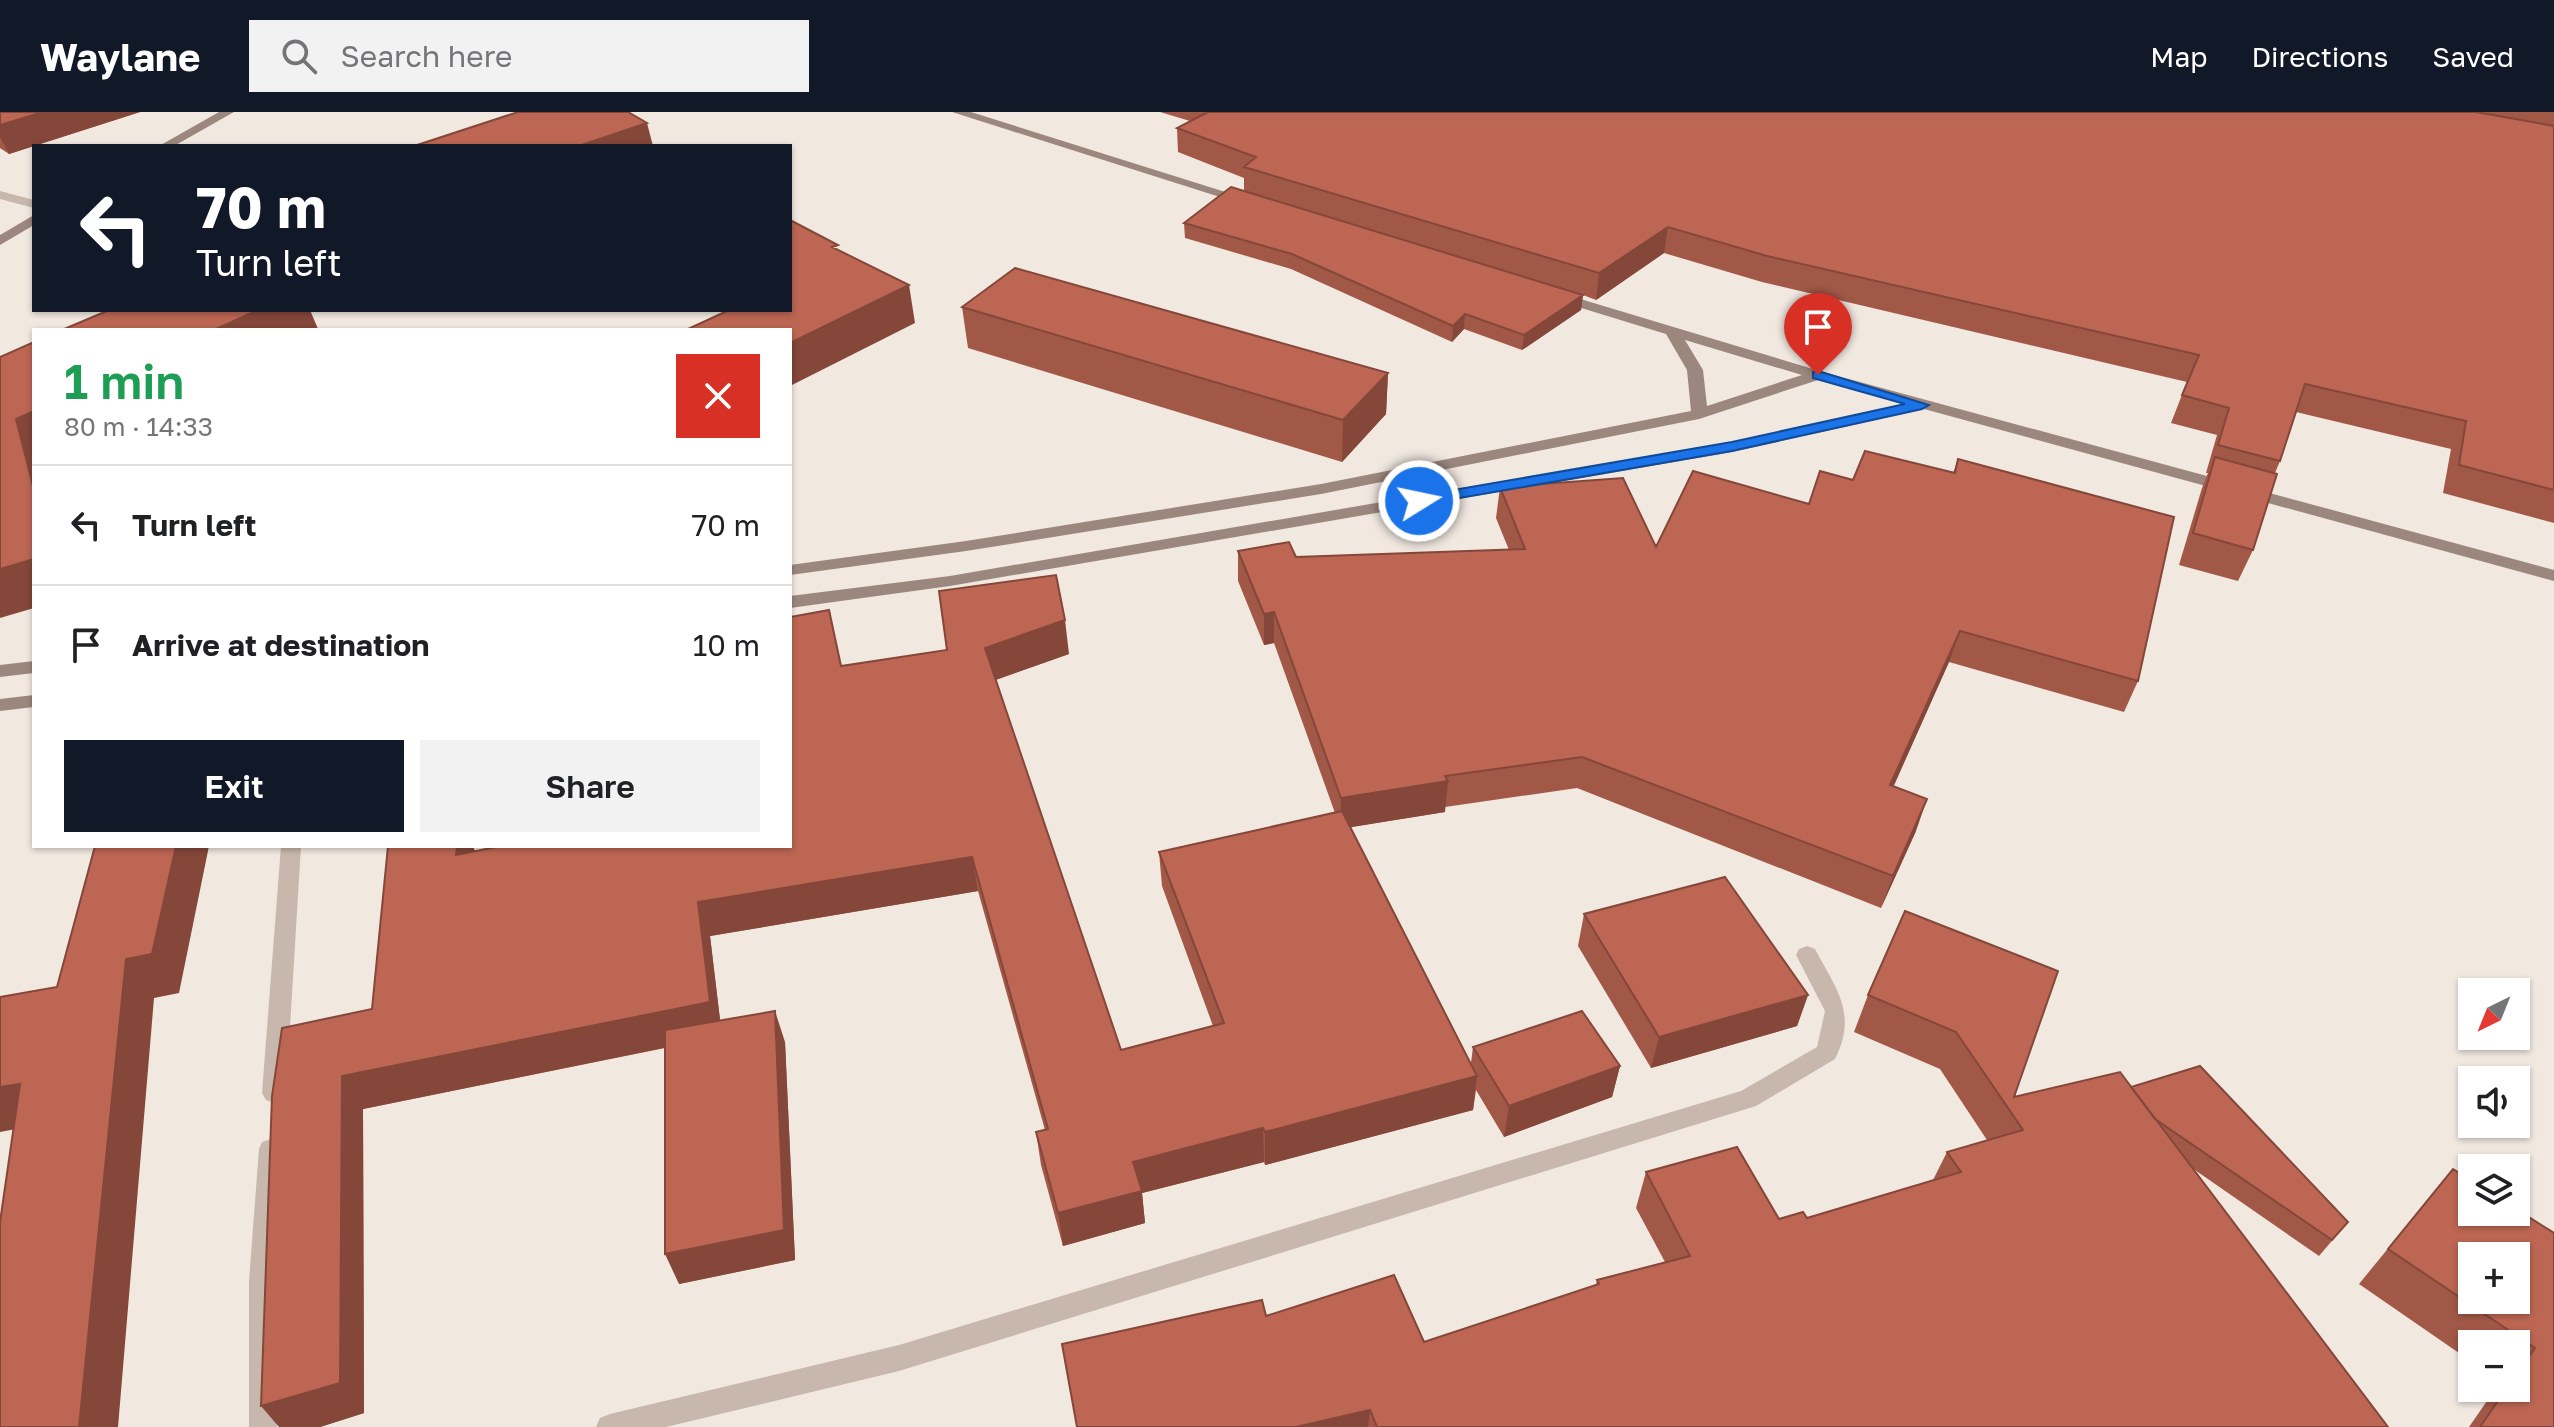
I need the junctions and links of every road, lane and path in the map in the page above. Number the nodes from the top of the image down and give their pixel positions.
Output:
1 (228, 112) edge
2 (958, 112) edge
3 (169, 144) edge
4 (0, 195) edge
5 (32, 203) edge
6 (1262, 206) edge
7 (32, 220) edge
8 (0, 241) edge
9 (1535, 290) edge
10 (1672, 332) junction
11 (1818, 375) junction
12 (1922, 405) junction
13 (1699, 414) junction
14 (792, 570) edge
15 (2554, 576) edge
16 (792, 602) edge
17 (32, 667) edge
18 (0, 671) edge
19 (32, 701) edge
20 (0, 705) edge
21 (291, 848) edge
22 (1807, 955) dead end
23 (263, 1427) edge
24 (610, 1427) edge

1 - 3 main road
2 - 6 main road
4 - 5 street
7 - 8 main road
9 - 10 main road
10 - 11 main road
10 - 13 main road
11 - 12 main road
11 - 13 main road
12 - 15 main road
12 - 16 main road
13 - 14 main road
17 - 18 main road
19 - 20 main road
21 - 23 street
22 - 24 street

